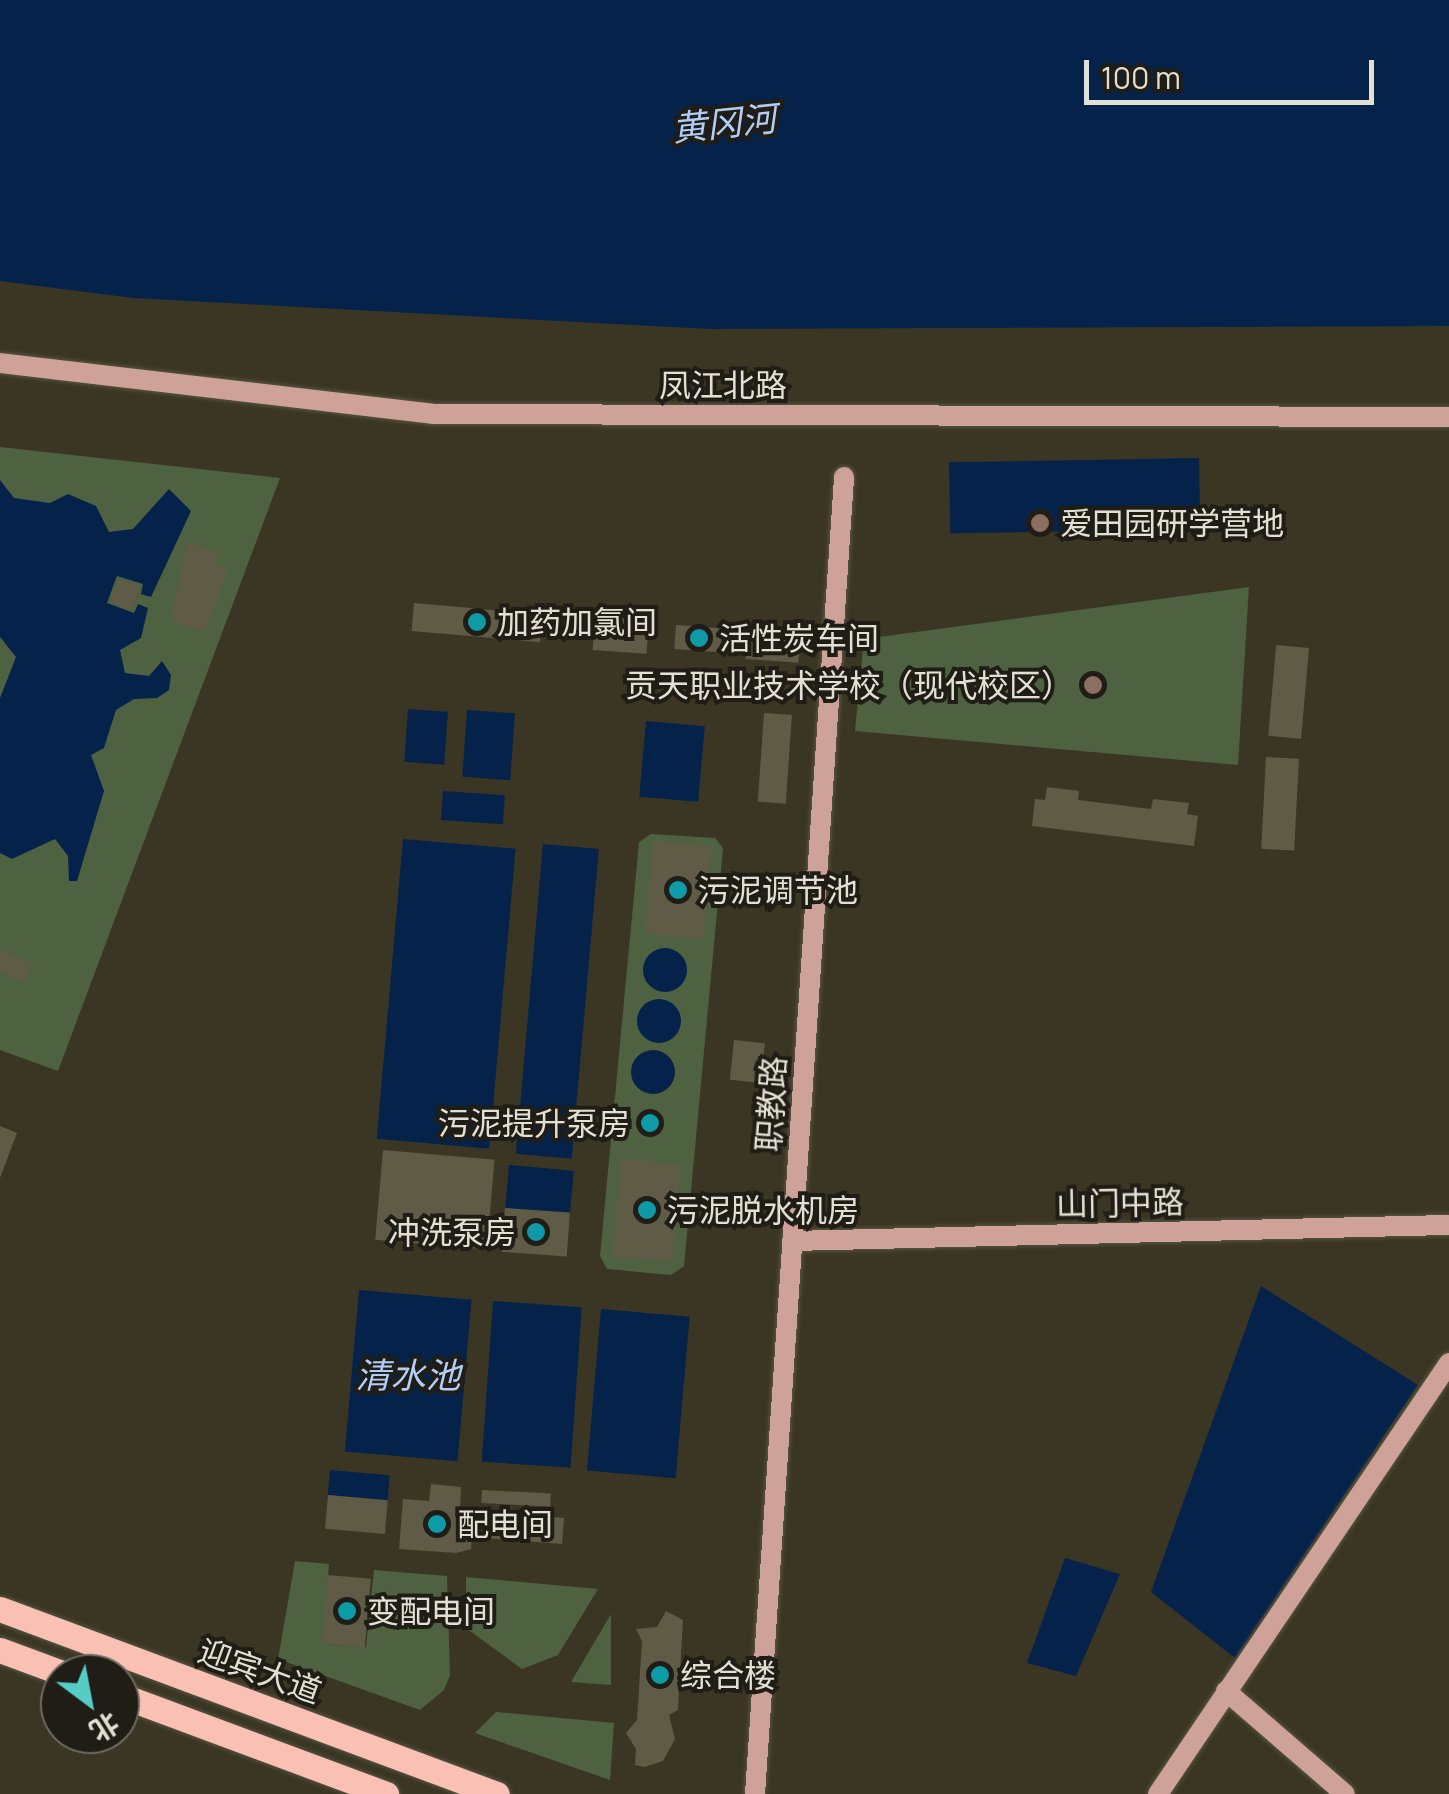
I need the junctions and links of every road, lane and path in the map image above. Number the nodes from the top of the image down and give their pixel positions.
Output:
1 (0, 362) edge
2 (1449, 416) edge
3 (844, 477) dead end
4 (1449, 1225) edge
5 (792, 1242) junction
6 (1449, 1363) edge
7 (0, 1609) edge
8 (0, 1650) edge
9 (40, 1665) edge
10 (1226, 1691) junction
11 (140, 1702) edge
12 (386, 1794) edge
13 (496, 1794) edge
14 (755, 1794) edge
15 (1158, 1794) edge
16 (1345, 1794) edge

1 - 2 street, 凤江北路
3 - 5 street, 职教路
4 - 5 street, 山门中路
5 - 14 street, 职教路
6 - 10 street
7 - 13 main road, 迎宾大道
8 - 9 main road
10 - 15 street
10 - 16 street
11 - 12 main road

